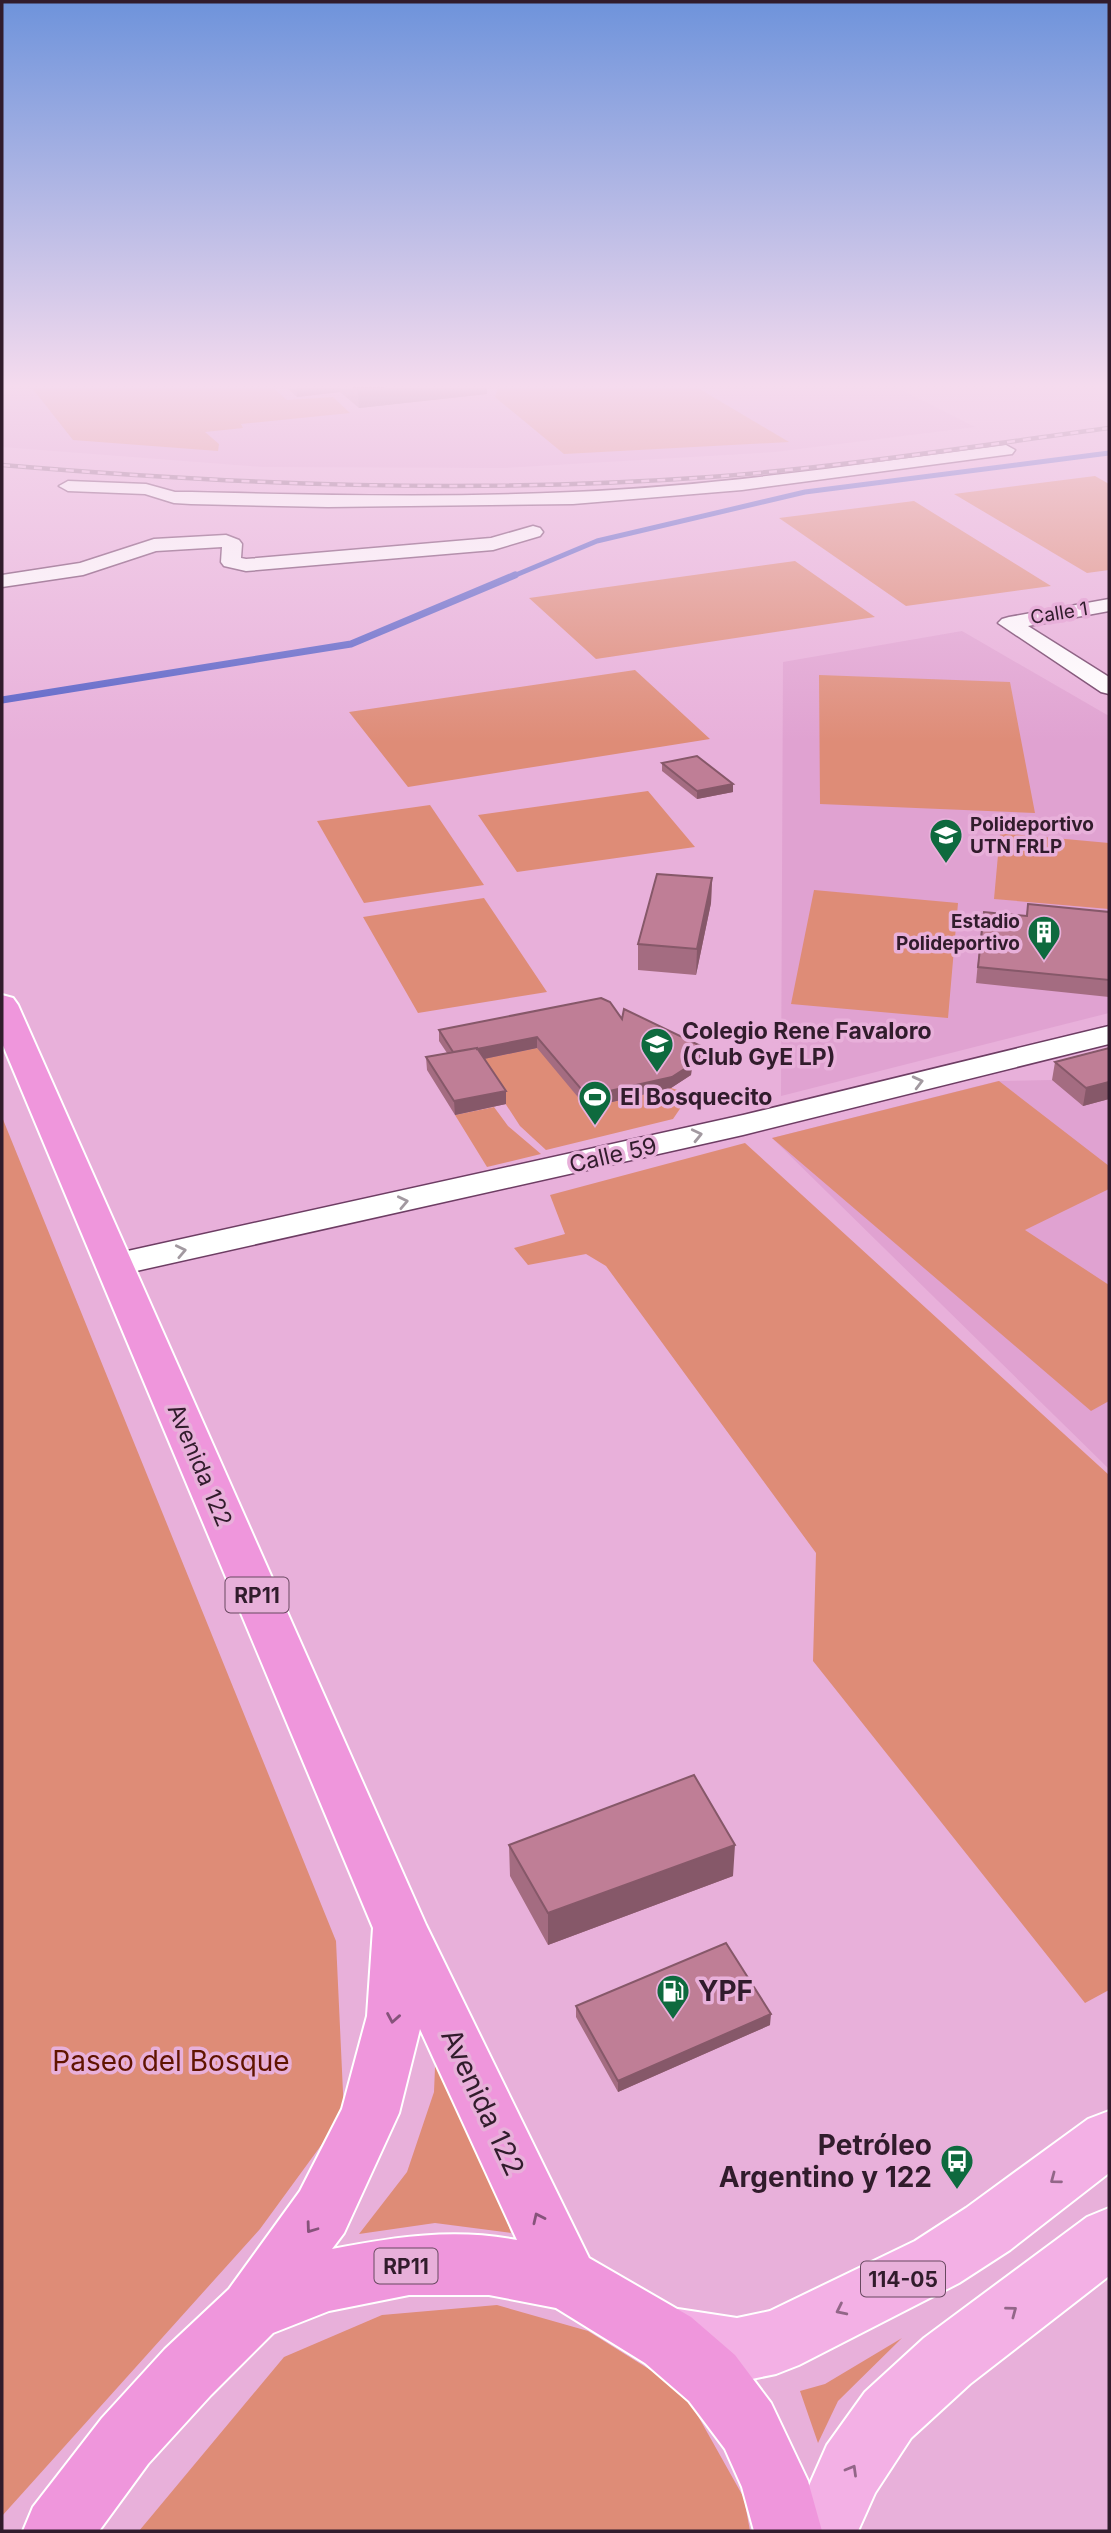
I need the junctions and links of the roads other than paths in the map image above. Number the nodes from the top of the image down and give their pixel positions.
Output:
1 (330, 506) edge
2 (533, 532) dead end
3 (347, 557) junction
4 (2, 581) edge
5 (1109, 605) edge
6 (1109, 687) edge
7 (2, 1005) edge
8 (1109, 1035) edge
9 (114, 1265) junction
10 (399, 1925) junction
11 (1109, 2138) edge
12 (1109, 2238) edge
13 (567, 2280) junction
14 (251, 2311) junction
15 (668, 2340) junction
16 (57, 2531) edge
17 (788, 2531) edge
18 (823, 2531) edge

1 - 3 street
2 - 3 street
3 - 4 street
5 - 6 street, Calle 1
7 - 9 highway, Avenida 122 / RP11
9 -> 8 street, Calle 59
9 - 10 highway, Avenida 122 / RP11
13 -> 10 highway, Avenida 122 / RP11
10 -> 14 highway, Avenida 122 / RP11
11 -> 15 main road, 114-05
18 -> 12 main road
13 - 14 highway, RP11
13 - 15 highway, RP11
14 - 16 highway, RP11
15 - 17 highway, RP11

